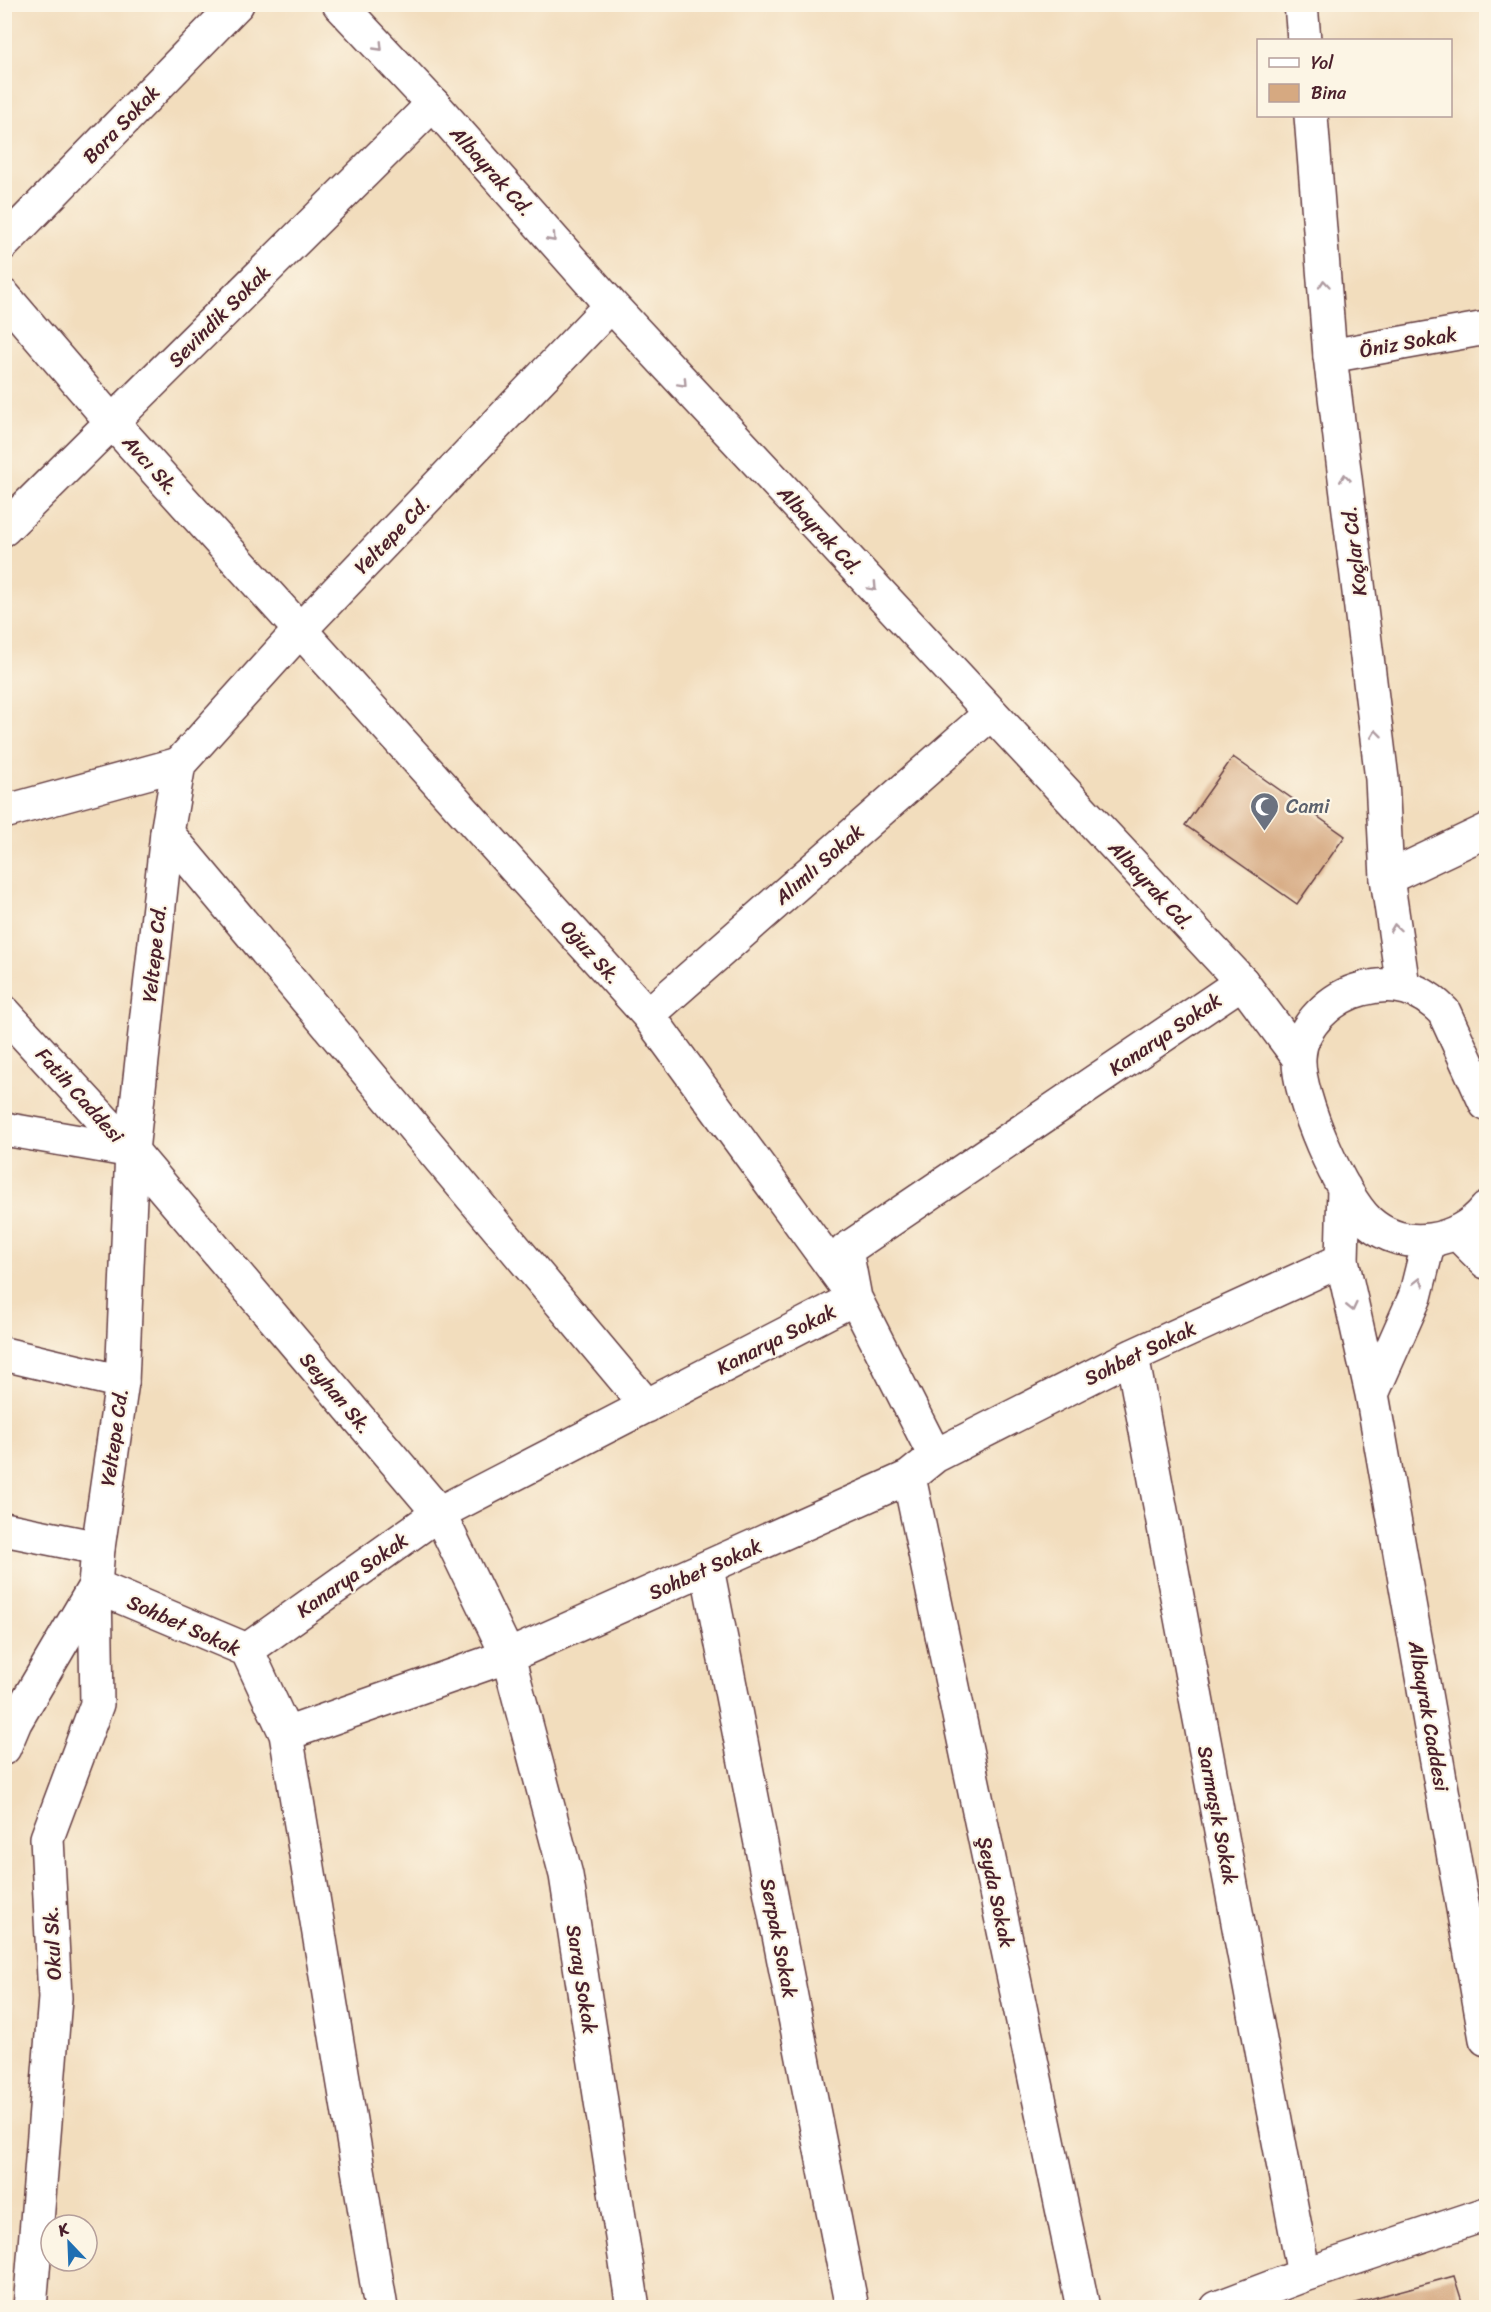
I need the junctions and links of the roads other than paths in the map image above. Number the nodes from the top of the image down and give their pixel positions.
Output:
1 (237, 4) edge
2 (339, 4) edge
3 (1301, 4) edge
4 (1304, 39) edge
5 (433, 104) junction
6 (1311, 117) edge
7 (4, 243) edge
8 (4, 297) edge
9 (611, 305) junction
10 (1486, 328) edge
11 (1330, 356) junction
12 (112, 422) junction
13 (4, 529) edge
14 (300, 630) junction
15 (990, 714) junction
16 (179, 764) junction
17 (4, 812) edge
18 (1486, 831) edge
19 (167, 833) junction
20 (1388, 878) junction
21 (1242, 982) junction
22 (1403, 986) junction
23 (4, 1012) edge
24 (648, 1015) junction
25 (1298, 1057) junction
26 (1486, 1102) edge
27 (4, 1129) edge
28 (132, 1151) junction
29 (1344, 1187) junction
30 (1486, 1209) edge
31 (1443, 1238) junction
32 (1342, 1260) junction
33 (1486, 1262) edge
34 (855, 1298) junction
35 (4, 1354) edge
36 (1132, 1356) junction
37 (122, 1382) junction
38 (1372, 1394) junction
39 (647, 1406) junction
40 (935, 1456) junction
41 (909, 1477) junction
42 (439, 1513) junction
43 (4, 1529) edge
44 (98, 1548) junction
45 (707, 1568) junction
46 (95, 1586) junction
47 (247, 1650) junction
48 (508, 1656) junction
49 (8, 1730) edge
50 (286, 1734) junction
51 (1486, 2039) edge
52 (1486, 2214) edge
53 (1304, 2275) junction
54 (30, 2307) edge
55 (381, 2307) edge
56 (633, 2307) edge
57 (852, 2307) edge
58 (1083, 2307) edge
59 (1217, 2307) edge

1 - 7 street, Bora Sokak
2 -> 5 street, Albayrak Cd.
3 - 4 street
5 -> 9 street, Albayrak Cd.
5 - 12 street, Sevindik Sokak
11 -> 6 street, Koçlar Cd.
8 - 12 street, Avcı Sk.
9 - 14 street, Yeltepe Cd.
9 -> 15 street, Albayrak Cd.
10 - 11 street, Öniz Sokak
20 -> 11 street, Koçlar Cd.
12 - 13 street, Sevindik Sokak
12 - 14 street, Avcı Sk.
14 - 16 street, Yeltepe Cd.
14 - 24 street, Oğuz Sk.
15 - 21 street, Albayrak Cd.
15 - 24 street, Alımlı Sokak
16 - 17 street
16 - 19 street, Yeltepe Cd.
18 - 20 street
19 - 28 street, Yeltepe Cd.
19 - 39 street
22 -> 20 street, Koçlar Cd.
21 - 25 street, Albayrak Cd.
21 - 34 street, Kanarya Sokak
22 - 25 street
22 - 26 street
23 - 28 street, Fatih Caddesi
24 - 34 street, Oğuz Sk.
25 - 29 street
27 - 28 street
28 - 37 street, Yeltepe Cd.
28 - 42 street, Seyhan Sk.
29 - 31 street
29 - 32 street, Albayrak Caddesi
30 - 31 street
31 - 33 street
38 -> 31 street
32 - 36 street, Sohbet Sokak
32 -> 38 street, Albayrak Caddesi
34 - 39 street, Kanarya Sokak
34 - 40 street
35 - 37 street
36 - 40 street, Sohbet Sokak
36 - 53 street, Sarmaşık Sokak
37 - 44 street, Yeltepe Cd.
38 - 51 street, Albayrak Caddesi
39 - 42 street, Kanarya Sokak
40 - 41 street, Sohbet Sokak
41 - 45 street, Sohbet Sokak
41 - 58 street, Şeyda Sokak
42 - 47 street, Kanarya Sokak
42 - 48 street, Seyhan Sk.
43 - 44 street
44 - 46 street, Yeltepe Cd.
45 - 48 street, Sohbet Sokak
45 - 57 street, Serpak Sokak
46 - 47 street, Sohbet Sokak
46 - 49 street, Yeltepe Cd.
46 - 54 street, Okul Sk.
47 - 50 street, Sohbet Sokak
48 - 50 street, Sohbet Sokak
48 - 56 street, Saray Sokak
50 - 55 street
52 - 53 street
53 - 59 street

